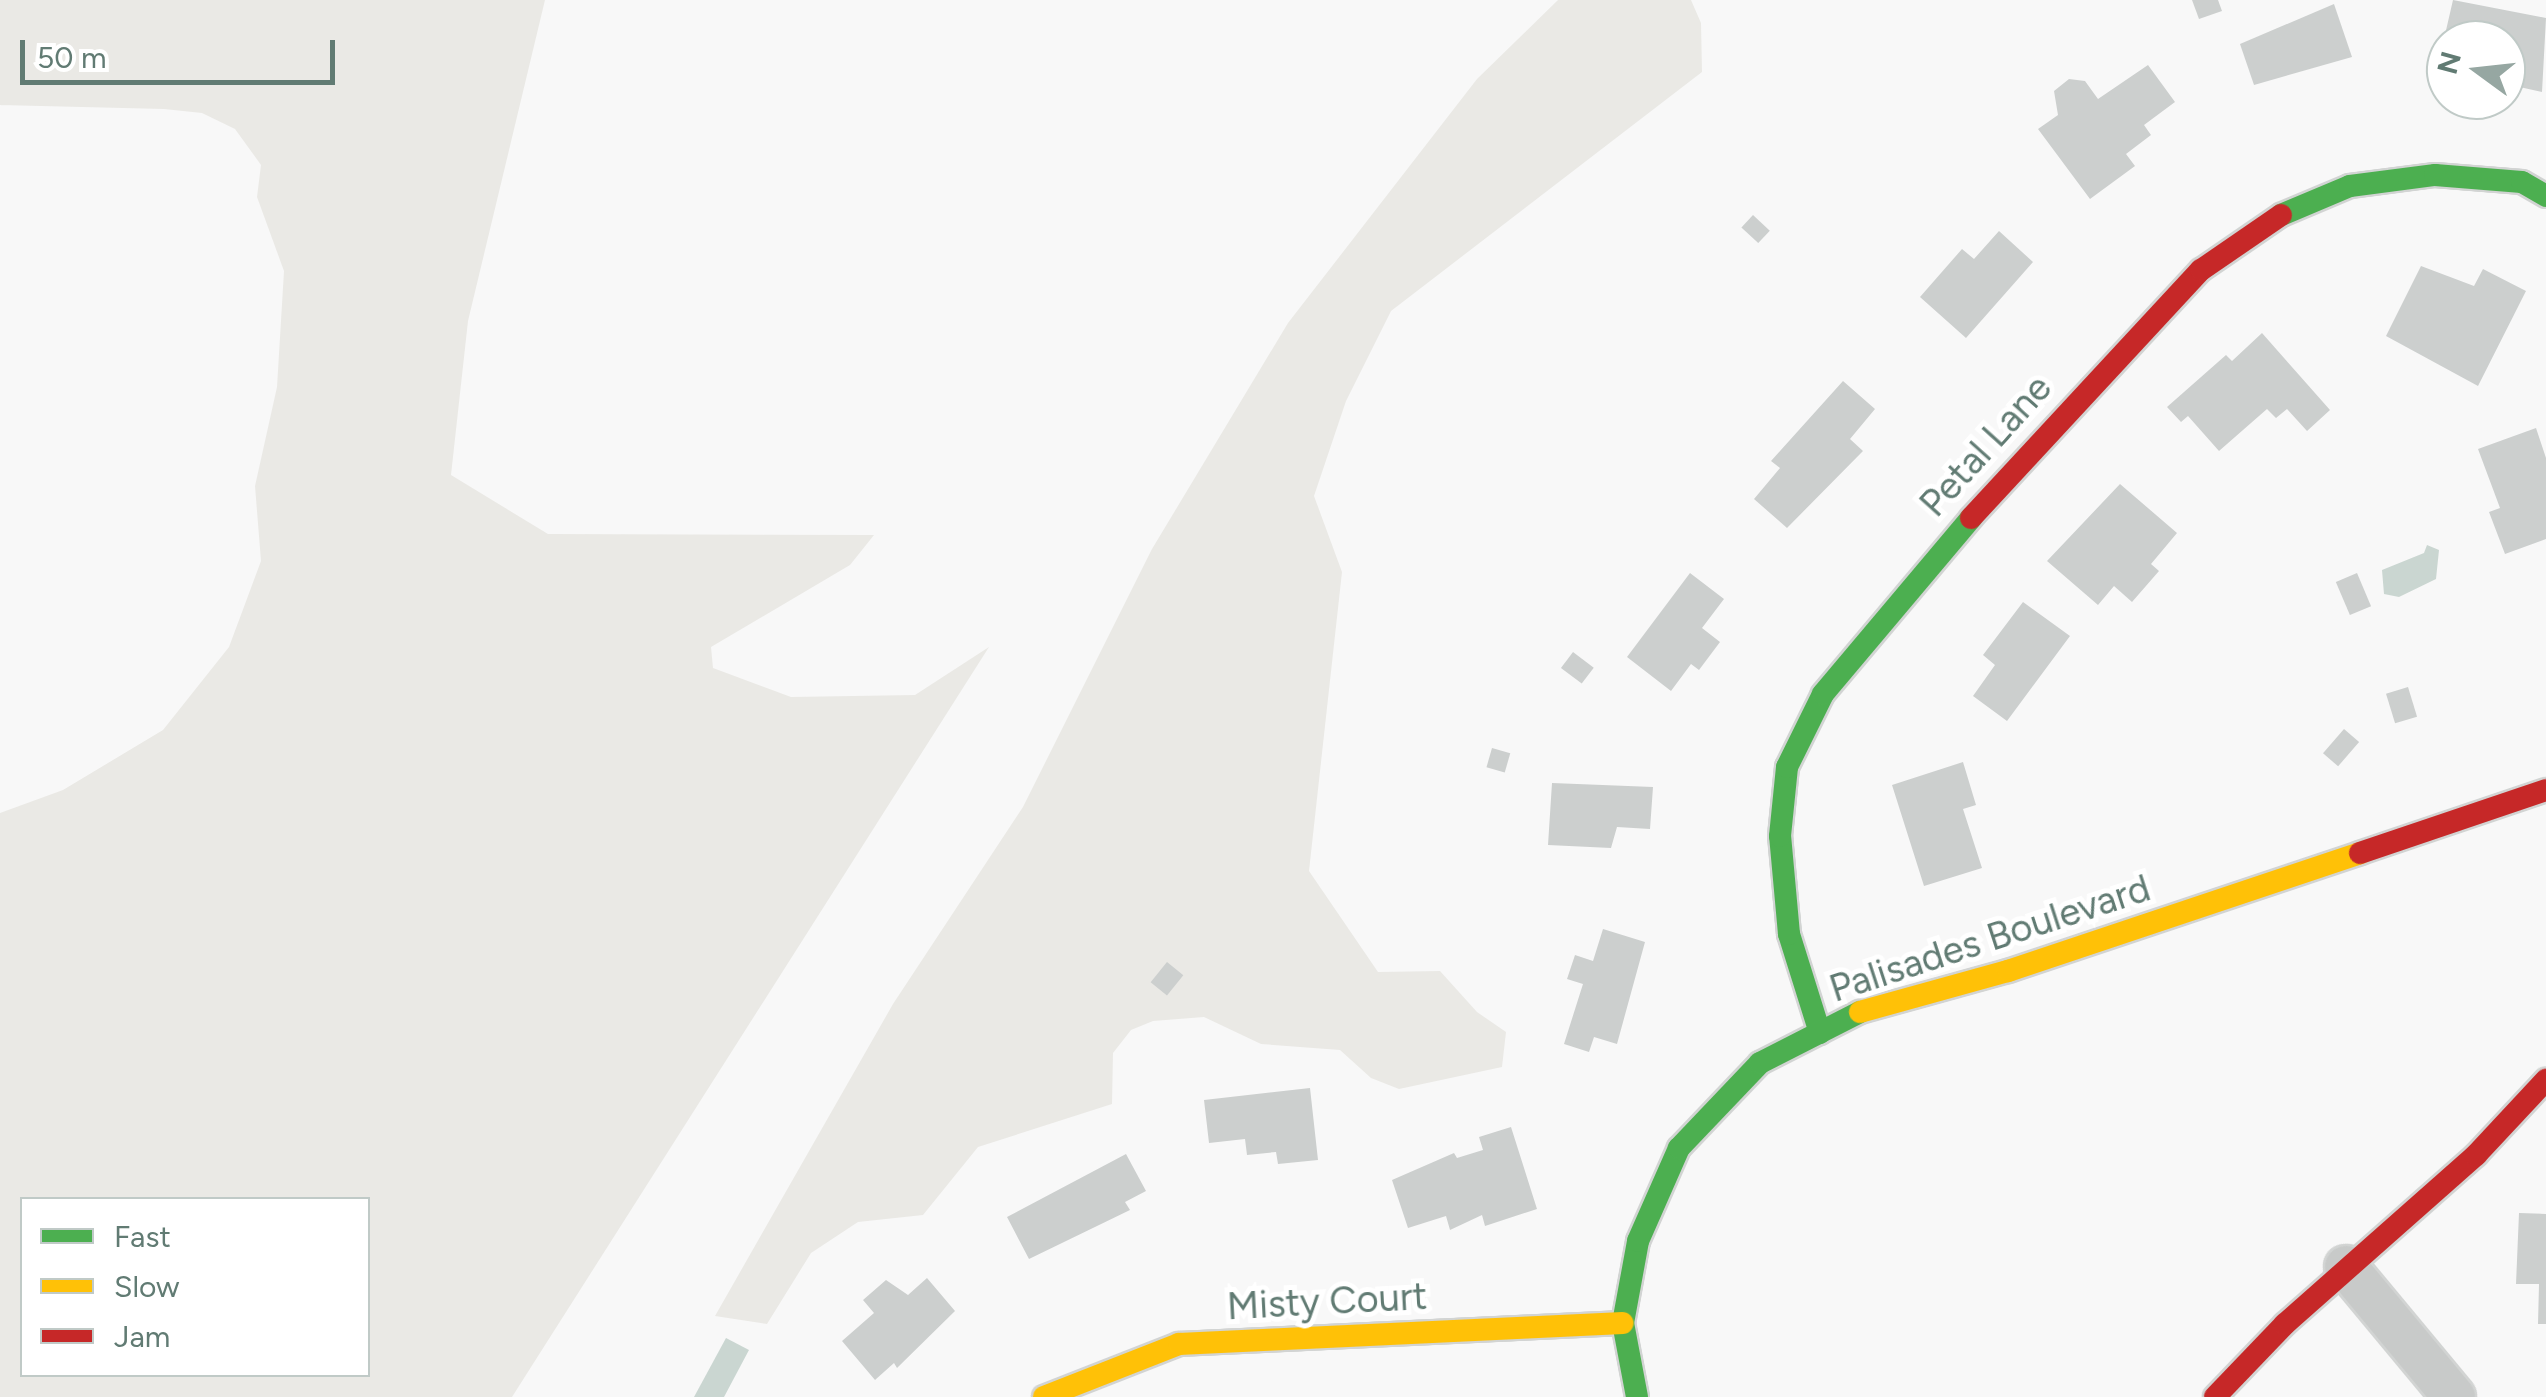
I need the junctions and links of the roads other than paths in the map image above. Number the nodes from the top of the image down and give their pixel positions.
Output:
1 (2546, 196) edge
2 (2546, 790) edge
3 (1820, 1033) junction
4 (2546, 1080) edge
5 (2346, 1267) junction
6 (1623, 1323) junction
7 (1044, 1397) edge
8 (1638, 1397) edge
9 (2215, 1397) edge
10 (2454, 1397) edge

1 - 3 street, Petal Lane
2 - 3 street, Palisades Boulevard
3 - 6 street, Palisades Boulevard
4 - 5 street
5 - 9 street
5 - 10 street
6 - 7 street, Misty Court
6 - 8 street, Palisades Boulevard

